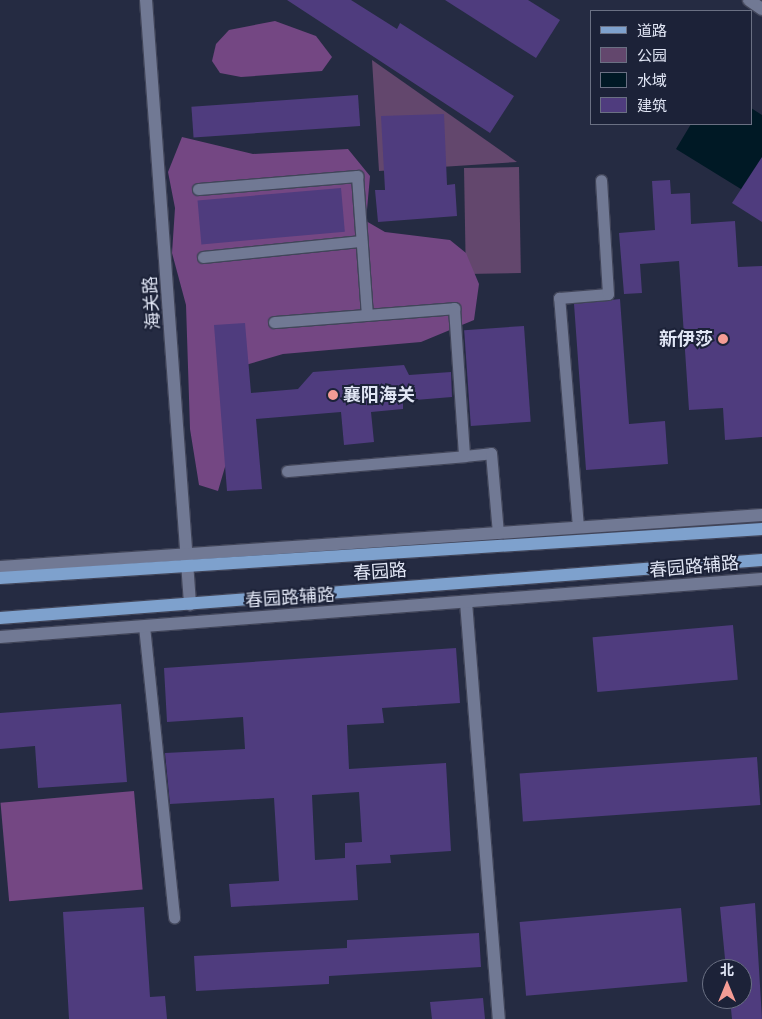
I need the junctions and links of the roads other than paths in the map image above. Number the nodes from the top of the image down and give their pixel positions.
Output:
1 (146, 0) edge
2 (749, 0) edge
3 (762, 9) edge
4 (601, 180) dead end
5 (198, 189) dead end
6 (361, 241) junction
7 (203, 257) dead end
8 (367, 315) junction
9 (274, 322) dead end
10 (464, 456) junction
11 (287, 471) dead end
12 (762, 515) edge
13 (578, 528) junction
14 (762, 529) edge
15 (498, 533) junction
16 (189, 554) junction
17 (762, 560) edge
18 (0, 567) edge
19 (190, 567) junction
20 (0, 578) edge
21 (762, 579) edge
22 (466, 602) junction
23 (190, 604) junction
24 (0, 618) edge
25 (144, 626) junction
26 (0, 637) edge
27 (174, 917) dead end
28 (499, 1019) edge

1 - 16 street, 海关路
2 - 3 street
4 - 13 lane
5 - 6 lane
6 - 7 lane
6 - 8 lane
8 - 9 lane
8 - 10 lane
10 - 11 lane
10 - 15 lane
12 - 13 street
13 - 15 street
14 - 19 main road, 春园路
15 - 16 street
16 - 18 street
16 - 19 street, 海关路
17 - 23 main road, 春园路
19 - 20 main road, 春园路
19 - 23 street, 海关路
21 - 22 street, 春园路辅路
22 - 25 street, 春园路辅路
22 - 28 street
23 - 24 main road, 春园路
25 - 26 street, 春园路辅路
25 - 27 lane

